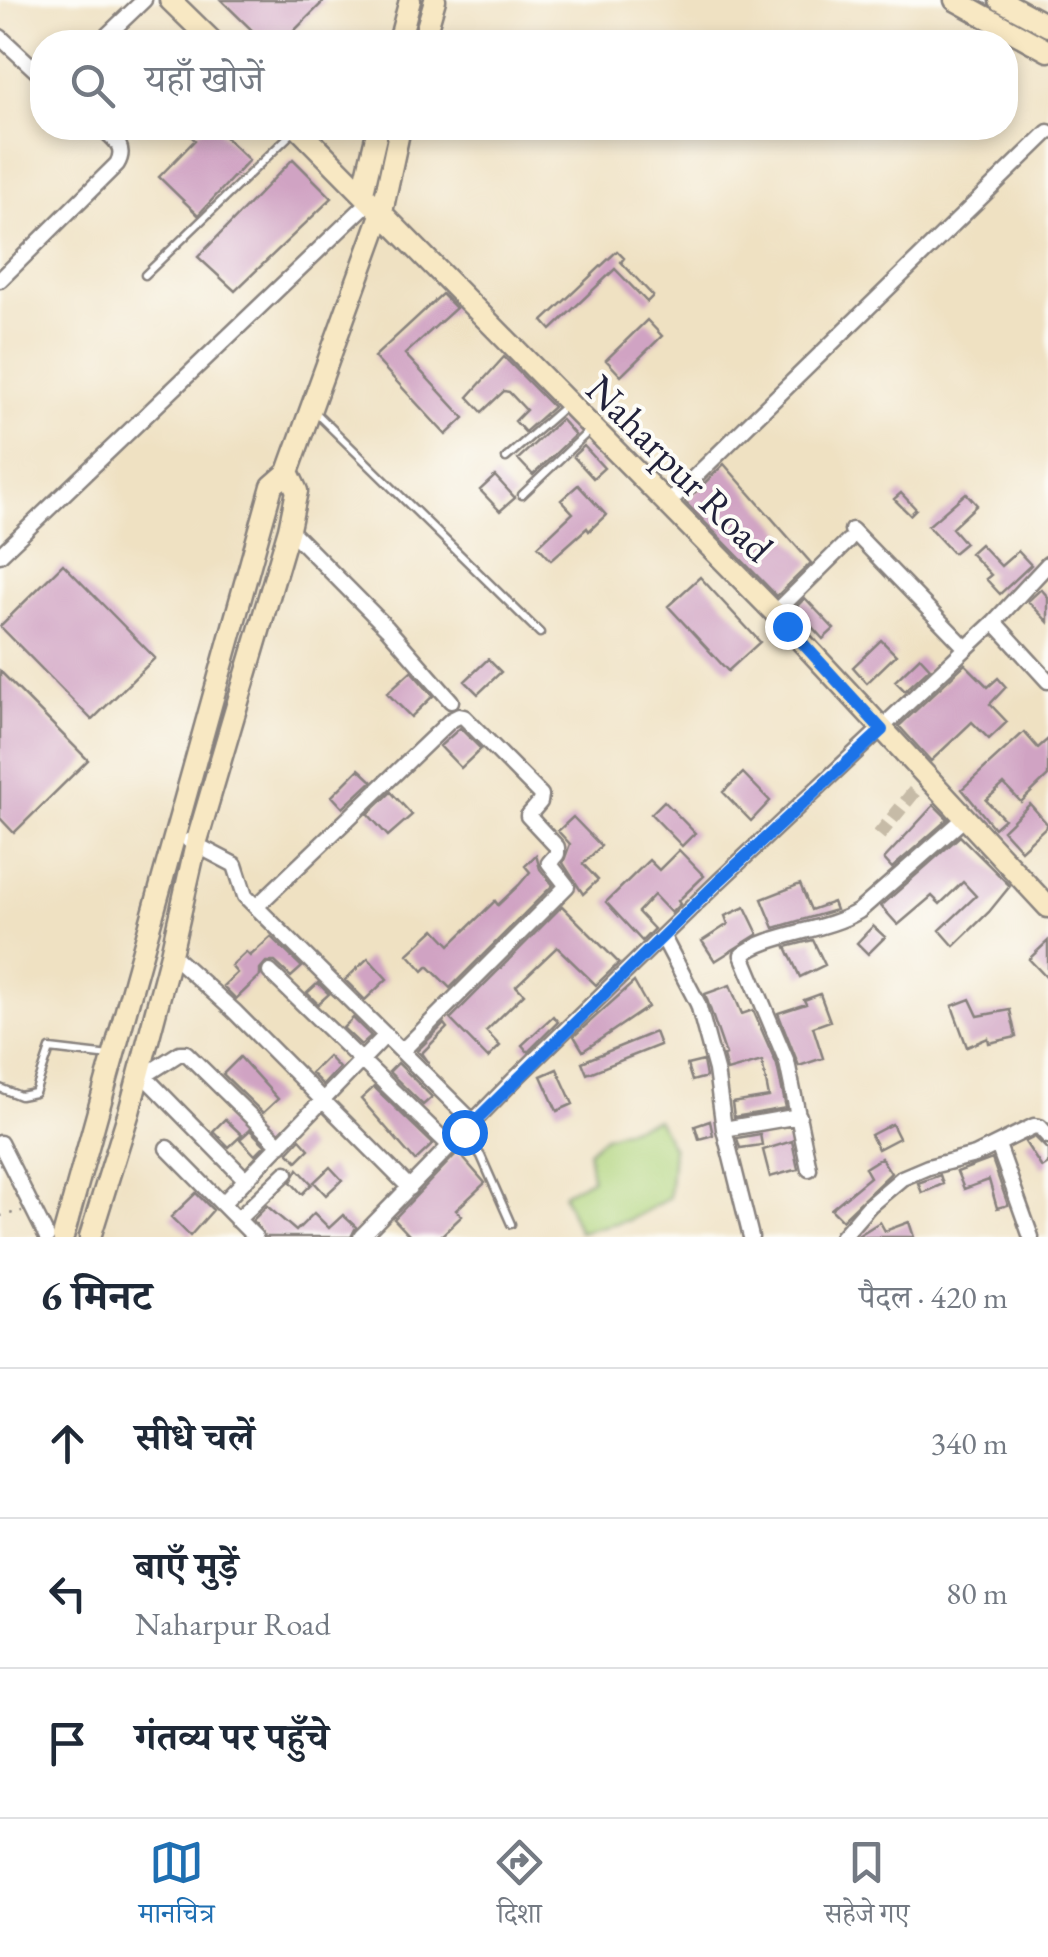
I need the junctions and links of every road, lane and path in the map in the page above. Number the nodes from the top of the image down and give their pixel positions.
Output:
1 (170, 0) edge
2 (410, 0) edge
3 (435, 0) edge
4 (955, 0) edge
5 (1000, 0) edge
6 (138, 2) edge
7 (1048, 26) edge
8 (111, 30) edge
9 (201, 30) edge
10 (402, 30) edge
11 (426, 30) edge
12 (1011, 30) edge
13 (1018, 34) edge
14 (0, 37) edge
15 (1048, 50) edge
16 (30, 65) edge
17 (1048, 132) edge
18 (114, 140) edge
19 (286, 140) edge
20 (310, 140) edge
21 (377, 140) edge
22 (395, 140) edge
23 (372, 201) junction
24 (145, 276) dead end
25 (0, 280) edge
26 (567, 404) junction
27 (311, 408) junction
28 (592, 429) junction
29 (506, 458) dead end
30 (288, 472) junction
31 (522, 495) dead end
32 (666, 505) junction
33 (289, 529) junction
34 (4, 547) edge
35 (1048, 564) edge
36 (775, 613) junction
37 (994, 622) junction
38 (540, 634) dead end
39 (966, 648) junction
40 (1046, 676) edge
41 (451, 701) dead end
42 (882, 730) junction
43 (966, 817) junction
44 (175, 836) junction
45 (196, 844) junction
46 (256, 907) junction
47 (1048, 907) edge
48 (662, 937) junction
49 (171, 954) junction
50 (270, 972) dead end
51 (386, 1035) junction
52 (402, 1051) junction
53 (112, 1056) junction
54 (362, 1061) junction
55 (142, 1074) junction
56 (0, 1088) edge
57 (323, 1100) junction
58 (798, 1116) junction
59 (468, 1127) junction
60 (724, 1128) junction
61 (1048, 1136) edge
62 (0, 1144) edge
63 (280, 1145) junction
64 (998, 1145) junction
65 (450, 1146) junction
66 (167, 1148) dead end
67 (808, 1169) dead end
68 (286, 1173) dead end
69 (246, 1180) junction
70 (410, 1188) junction
71 (222, 1203) junction
72 (33, 1208) junction
73 (0, 1216) edge
74 (237, 1220) junction
75 (511, 1224) dead end
76 (47, 1237) edge
77 (62, 1237) edge
78 (90, 1237) edge
79 (254, 1237) edge
80 (361, 1237) edge
81 (750, 1237) edge
82 (842, 1237) edge
83 (1031, 1237) edge

1 - 9 street
2 - 10 street
3 - 11 street
4 - 12 street
5 - 7 street
6 - 8 street
13 - 15 street
14 - 16 street
17 - 32 street
18 - 25 street
19 - 24 lane
20 - 23 street, Naharpur Road
21 - 23 street
22 - 23 street
23 - 26 street, Naharpur Road
23 - 27 street
23 - 34 street
26 - 28 street, Naharpur Road
26 - 29 lane
27 - 30 street
27 - 38 lane
28 - 31 lane
28 - 32 street, Naharpur Road
30 - 33 street
30 - 44 street
32 - 36 street, Naharpur Road
33 - 41 street
33 - 45 street
35 - 37 street
36 - 39 street
36 - 42 street, Naharpur Road
37 - 39 street
37 - 40 street
39 - 42 street
42 - 43 street, Naharpur Road
42 - 48 street
43 - 47 street, Naharpur Road
43 - 58 street
44 - 45 street
44 - 53 street
45 - 46 street
45 - 49 street
46 - 51 street
46 - 52 street
48 - 59 street
48 - 60 street
49 - 55 street
49 - 57 street
50 - 54 street
51 - 52 street
51 - 54 street
52 - 59 street
53 - 56 lane
53 - 77 street
54 - 57 street
54 - 65 street
55 - 63 street
55 - 69 street
55 - 78 street
57 - 63 street
57 - 70 street
58 - 60 street
58 - 67 street
59 - 65 street
59 - 75 lane
60 - 81 street
61 - 64 street
62 - 72 street
63 - 69 street
64 - 82 street
64 - 83 street
65 - 70 street
66 - 71 street
68 - 74 street
69 - 71 street
70 - 80 street
71 - 74 street
72 - 73 path
72 - 76 street
74 - 79 street

